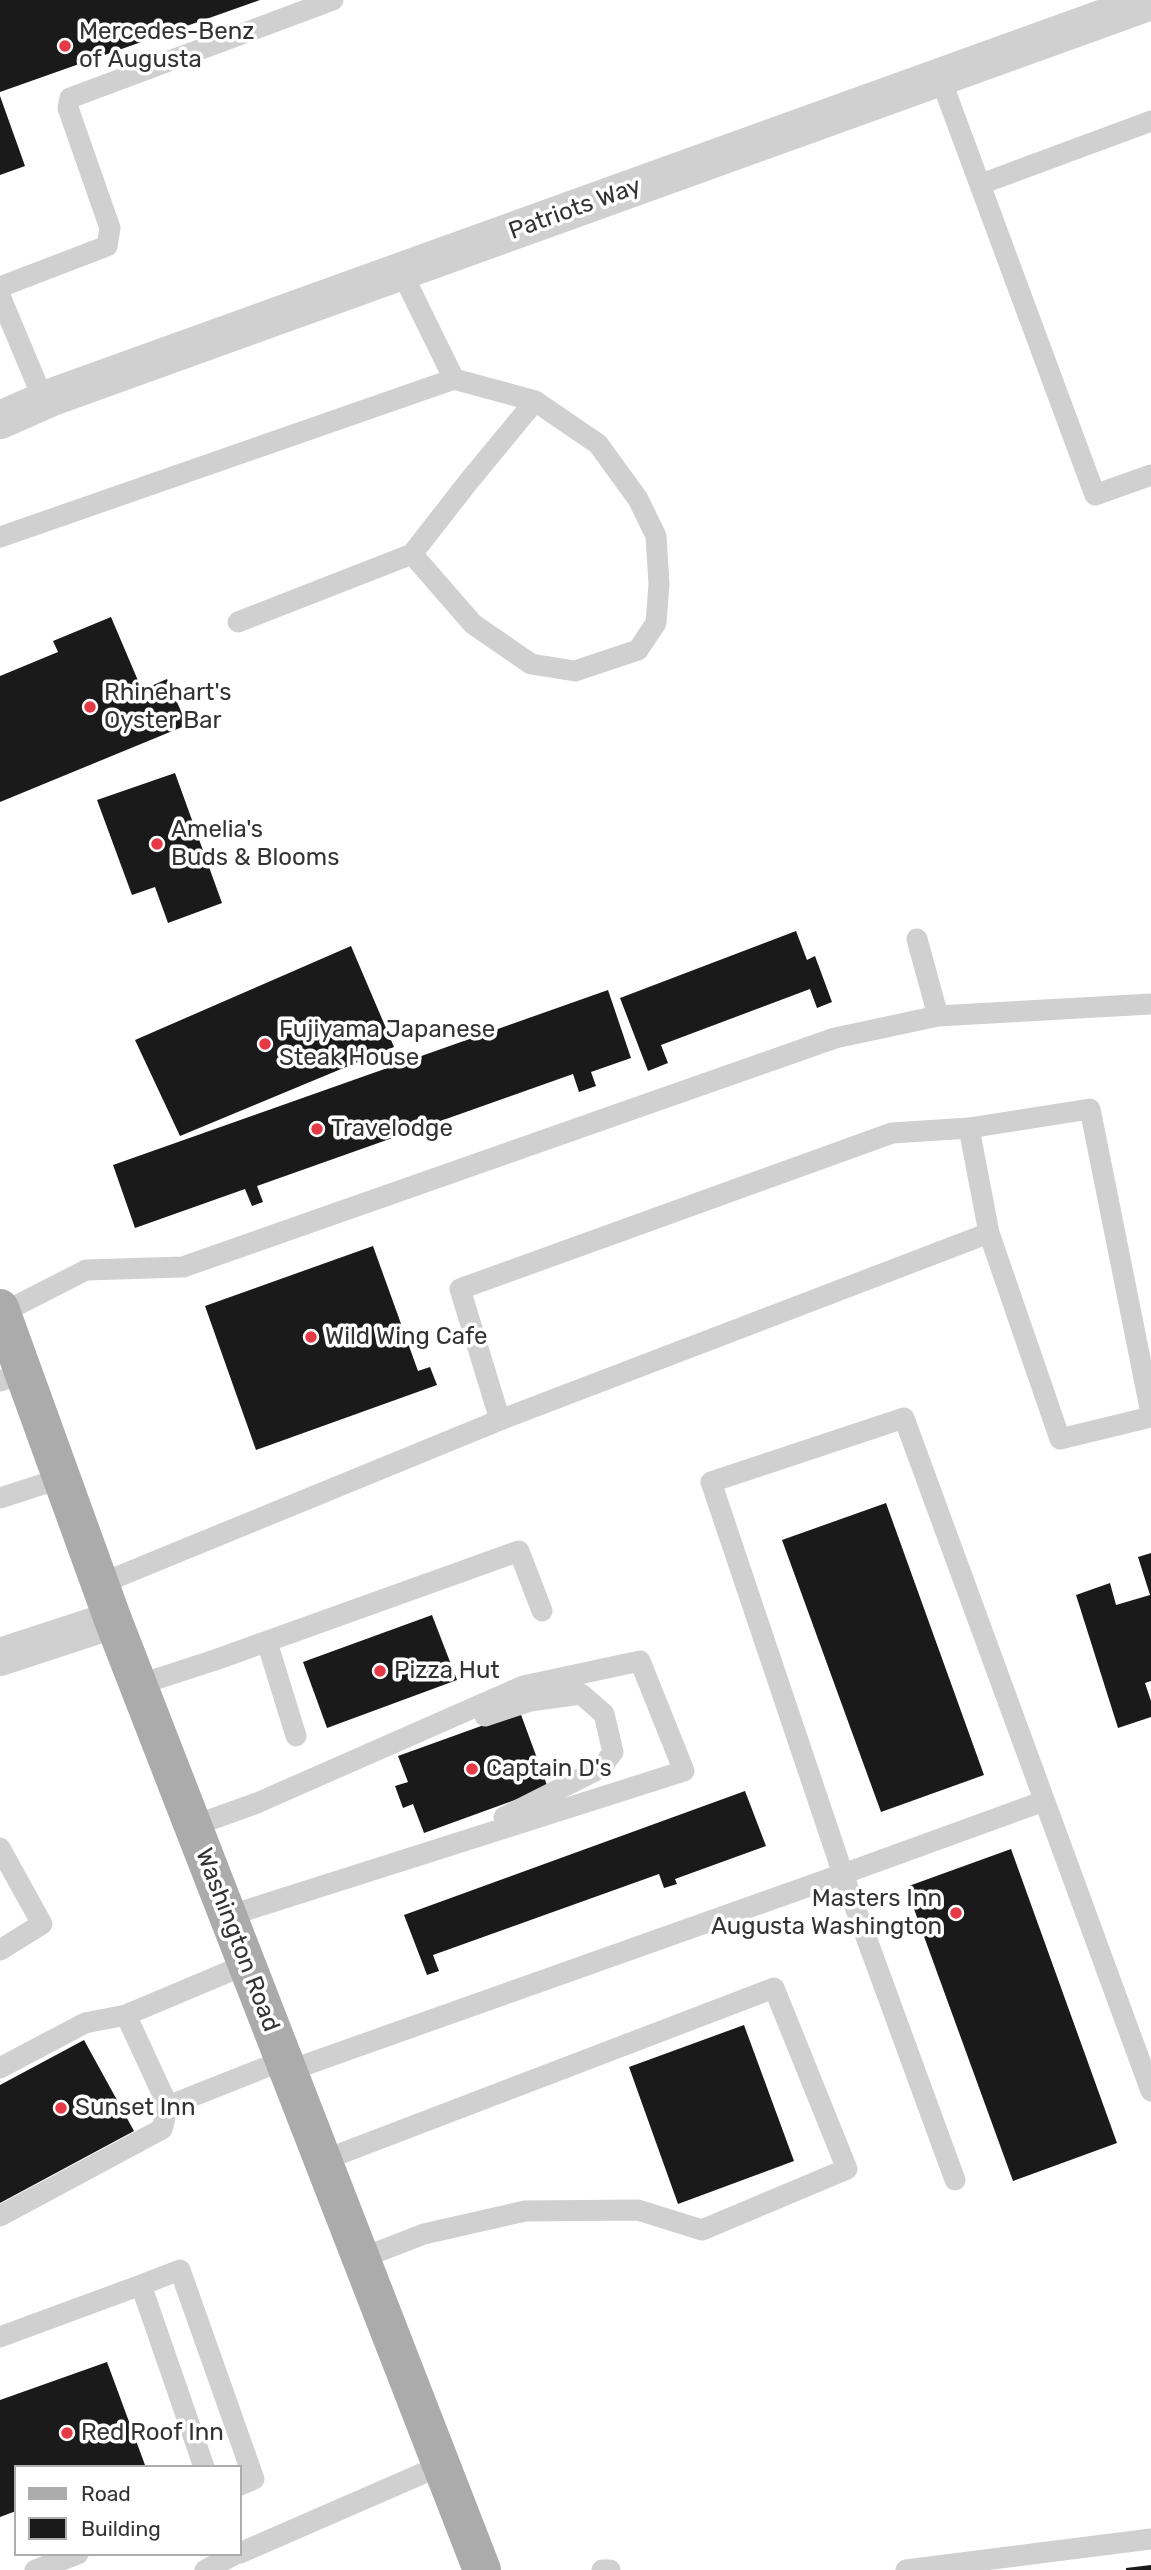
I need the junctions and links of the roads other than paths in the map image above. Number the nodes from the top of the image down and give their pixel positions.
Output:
1 (333, 0) edge
2 (1151, 1) edge
3 (940, 77) junction
4 (1151, 121) edge
5 (981, 184) junction
6 (401, 271) junction
7 (0, 288) edge
8 (0, 296) edge
9 (454, 379) junction
10 (44, 401) junction
11 (535, 401) junction
12 (0, 420) edge
13 (1151, 475) edge
14 (0, 537) edge
15 (412, 554) junction
16 (238, 622) dead end
17 (917, 939) dead end
18 (1151, 1004) edge
19 (938, 1016) junction
20 (969, 1128) junction
21 (989, 1233) junction
22 (1, 1311) edge
23 (12, 1377) edge
24 (1151, 1415) edge
25 (500, 1420) junction
26 (62, 1478) junction
27 (0, 1498) edge
28 (100, 1584) junction
29 (542, 1611) dead end
30 (113, 1620) junction
31 (267, 1642) junction
32 (0, 1657) edge
33 (138, 1685) junction
34 (431, 1726) junction
35 (296, 1736) dead end
36 (1044, 1801) junction
37 (193, 1826) junction
38 (449, 1845) junction
39 (0, 1848) edge
40 (843, 1874) junction
41 (228, 1916) junction
42 (0, 1950) edge
43 (247, 1964) junction
44 (126, 2015) junction
45 (286, 2066) junction
46 (0, 2068) edge
47 (1151, 2091) edge
48 (168, 2106) junction
49 (324, 2160) junction
50 (955, 2180) dead end
51 (0, 2216) edge
52 (362, 2258) junction
53 (141, 2285) junction
54 (0, 2337) edge
55 (203, 2465) edge
56 (442, 2465) junction
57 (242, 2484) edge
58 (1151, 2539) edge
59 (242, 2552) edge
60 (73, 2556) edge
61 (234, 2556) edge
62 (35, 2570) edge
63 (205, 2570) edge
64 (482, 2570) edge
65 (602, 2570) edge
66 (610, 2570) edge
67 (906, 2570) edge

1 - 7 lane
2 - 3 street, Patriots Way
3 - 5 lane
3 - 6 street, Patriots Way
4 - 5 lane
5 - 13 lane
6 - 9 lane
6 - 10 street, Patriots Way
8 - 10 lane
9 - 11 lane
9 - 14 lane
10 - 12 street, Patriots Way
11 - 15 lane
11 - 15 lane
15 - 16 lane
17 - 19 lane
18 - 19 lane
19 - 22 lane
20 - 21 lane
20 - 24 lane
20 - 25 lane
21 - 24 lane
21 - 25 lane
22 - 23 main road, Washington Road
23 - 26 main road, Washington Road
25 - 28 lane
26 - 27 lane
26 - 28 main road, Washington Road
28 - 30 main road, Washington Road
29 - 31 lane
30 - 32 street
30 - 33 main road, Washington Road
31 - 33 lane
31 - 35 lane
33 - 37 main road, Washington Road
34 - 37 lane
34 - 38 lane
34 - 38 lane
36 - 40 lane
36 - 40 lane
36 - 47 lane
37 - 41 main road, Washington Road
38 - 41 lane
39 - 42 lane
40 - 45 lane
40 - 50 lane
41 - 43 main road, Washington Road
43 - 44 lane
43 - 45 main road, Washington Road
44 - 46 lane
44 - 48 lane
45 - 48 lane
45 - 49 main road, Washington Road
48 - 51 lane
49 - 52 main road, Washington Road
49 - 52 lane
52 - 56 main road, Washington Road
53 - 54 lane
53 - 55 lane
53 - 57 lane
56 - 59 lane
56 - 64 main road, Washington Road
58 - 67 lane
60 - 62 lane
61 - 63 lane
65 - 66 lane

